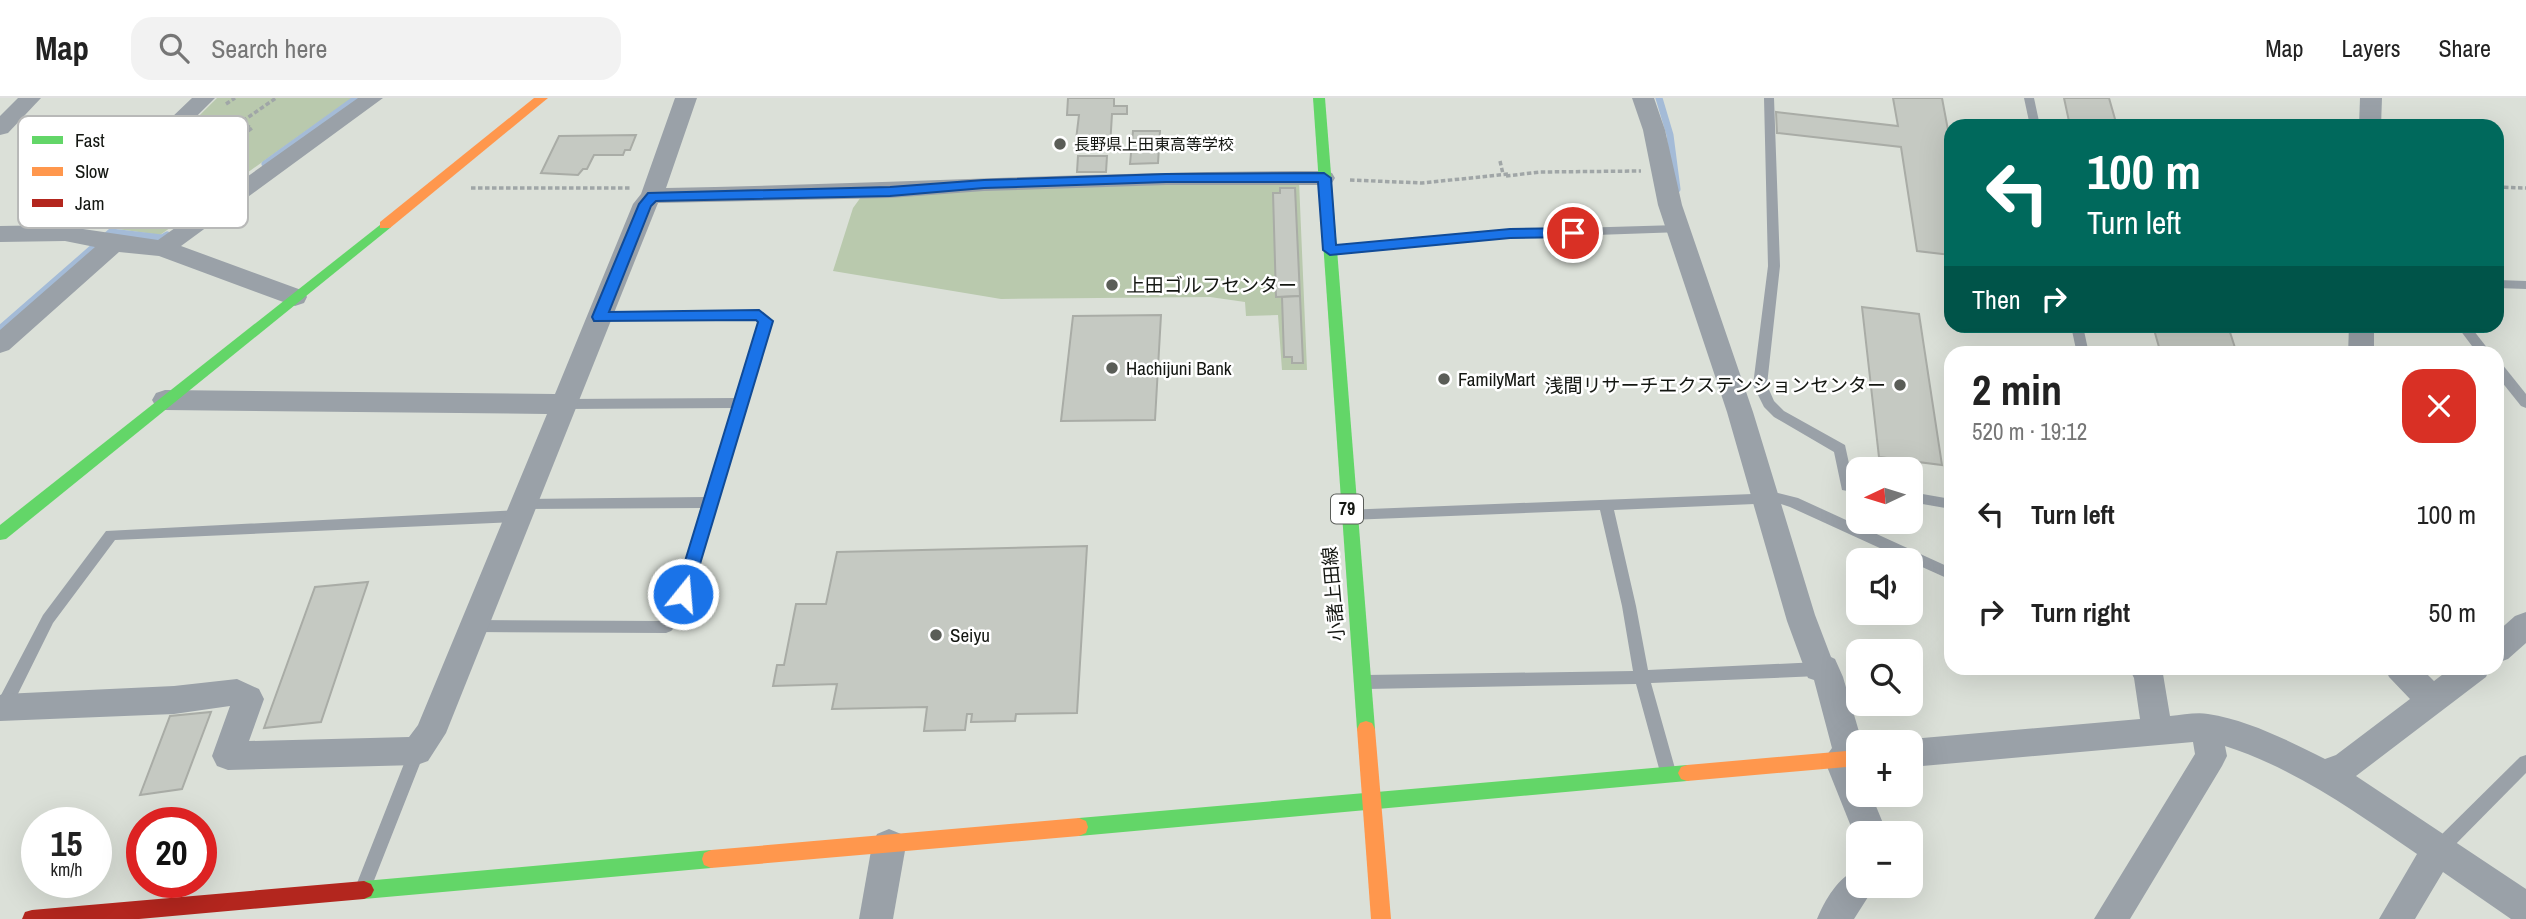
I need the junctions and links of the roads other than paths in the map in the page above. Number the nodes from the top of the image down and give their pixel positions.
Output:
1 (30, 98) edge
2 (372, 98) edge
3 (542, 98) edge
4 (686, 98) edge
5 (1319, 98) edge
6 (1643, 98) edge
7 (1769, 98) edge
8 (2029, 98) edge
9 (2371, 98) edge
10 (2034, 119) edge
11 (2370, 119) edge
12 (0, 128) edge
13 (1324, 179) junction
14 (248, 186) edge
15 (653, 191) junction
16 (70, 228) edge
17 (189, 228) edge
18 (1678, 229) junction
19 (65, 233) junction
20 (0, 234) edge
21 (114, 243) junction
22 (162, 247) junction
23 (1330, 250) junction
24 (2504, 284) edge
25 (2526, 285) edge
26 (295, 298) junction
27 (599, 317) junction
28 (0, 344) edge
29 (2504, 376) edge
30 (165, 400) junction
31 (740, 403) junction
32 (2526, 403) edge
33 (564, 404) junction
34 (1846, 481) edge
35 (1773, 498) junction
36 (1923, 499) edge
37 (711, 502) junction
38 (1944, 502) edge
39 (1606, 506) junction
40 (520, 510) junction
41 (1348, 514) junction
42 (0, 534) edge
43 (1944, 571) edge
44 (2526, 625) edge
45 (473, 626) junction
46 (2504, 644) edge
47 (1819, 669) junction
48 (2148, 675) edge
49 (2407, 675) edge
50 (2466, 675) edge
51 (1642, 677) junction
52 (1362, 682) junction
53 (2433, 701) junction
54 (2, 710) edge
55 (2206, 727) junction
56 (2157, 731) junction
57 (1846, 743) edge
58 (417, 751) junction
59 (1923, 752) edge
60 (1846, 758) edge
61 (2526, 762) edge
62 (1669, 774) junction
63 (2323, 774) junction
64 (1372, 802) junction
65 (889, 845) junction
66 (2437, 850) junction
67 (362, 892) junction
68 (1849, 898) edge
69 (2526, 909) edge
70 (119, 915) edge
71 (32, 919) edge
72 (876, 919) edge
73 (1381, 919) edge
74 (1834, 919) edge
75 (2111, 919) edge
76 (2396, 919) edge

1 - 12 street
2 - 14 street
3 - 26 street
4 - 15 street
5 - 13 street, 小諸上田線 / 79
6 - 18 street
7 - 34 lane
8 - 10 lane
9 - 11 street
13 - 15 street
13 - 23 street, 小諸上田線 / 79
15 - 27 street
16 - 19 street
17 - 22 street
18 - 23 lane
18 - 35 street
19 - 20 street
19 - 21 street
21 - 22 street
21 - 28 street
22 - 26 street
23 - 41 street, 小諸上田線 / 79
24 - 25 lane
26 - 30 street
27 - 31 lane
27 - 33 street
29 - 32 lane
30 - 33 street
30 - 42 street
31 - 33 lane
31 - 37 lane
33 - 40 street
35 - 39 lane
35 - 43 lane
35 - 47 street
36 - 38 lane
37 - 40 lane
37 - 45 lane
39 - 41 lane
39 - 51 lane
40 - 45 street
40 - 54 lane
41 - 52 street, 小諸上田線 / 79
44 - 46 street
45 - 58 street
47 - 51 lane
47 - 57 street
48 - 56 street
49 - 53 street
50 - 53 street
51 - 52 lane
51 - 62 lane
52 - 64 street, 小諸上田線 / 79
53 - 63 street
54 - 58 street
55 - 56 street
55 - 63 street
55 - 75 street
56 - 59 street
58 - 67 lane
60 - 62 street
61 - 66 lane
62 - 64 street
63 - 66 street
64 - 65 street
64 - 73 street, 小諸上田線 / 79
65 - 67 street
65 - 72 street
66 - 69 street
66 - 76 street
67 - 70 street
68 - 74 street
70 - 71 street

